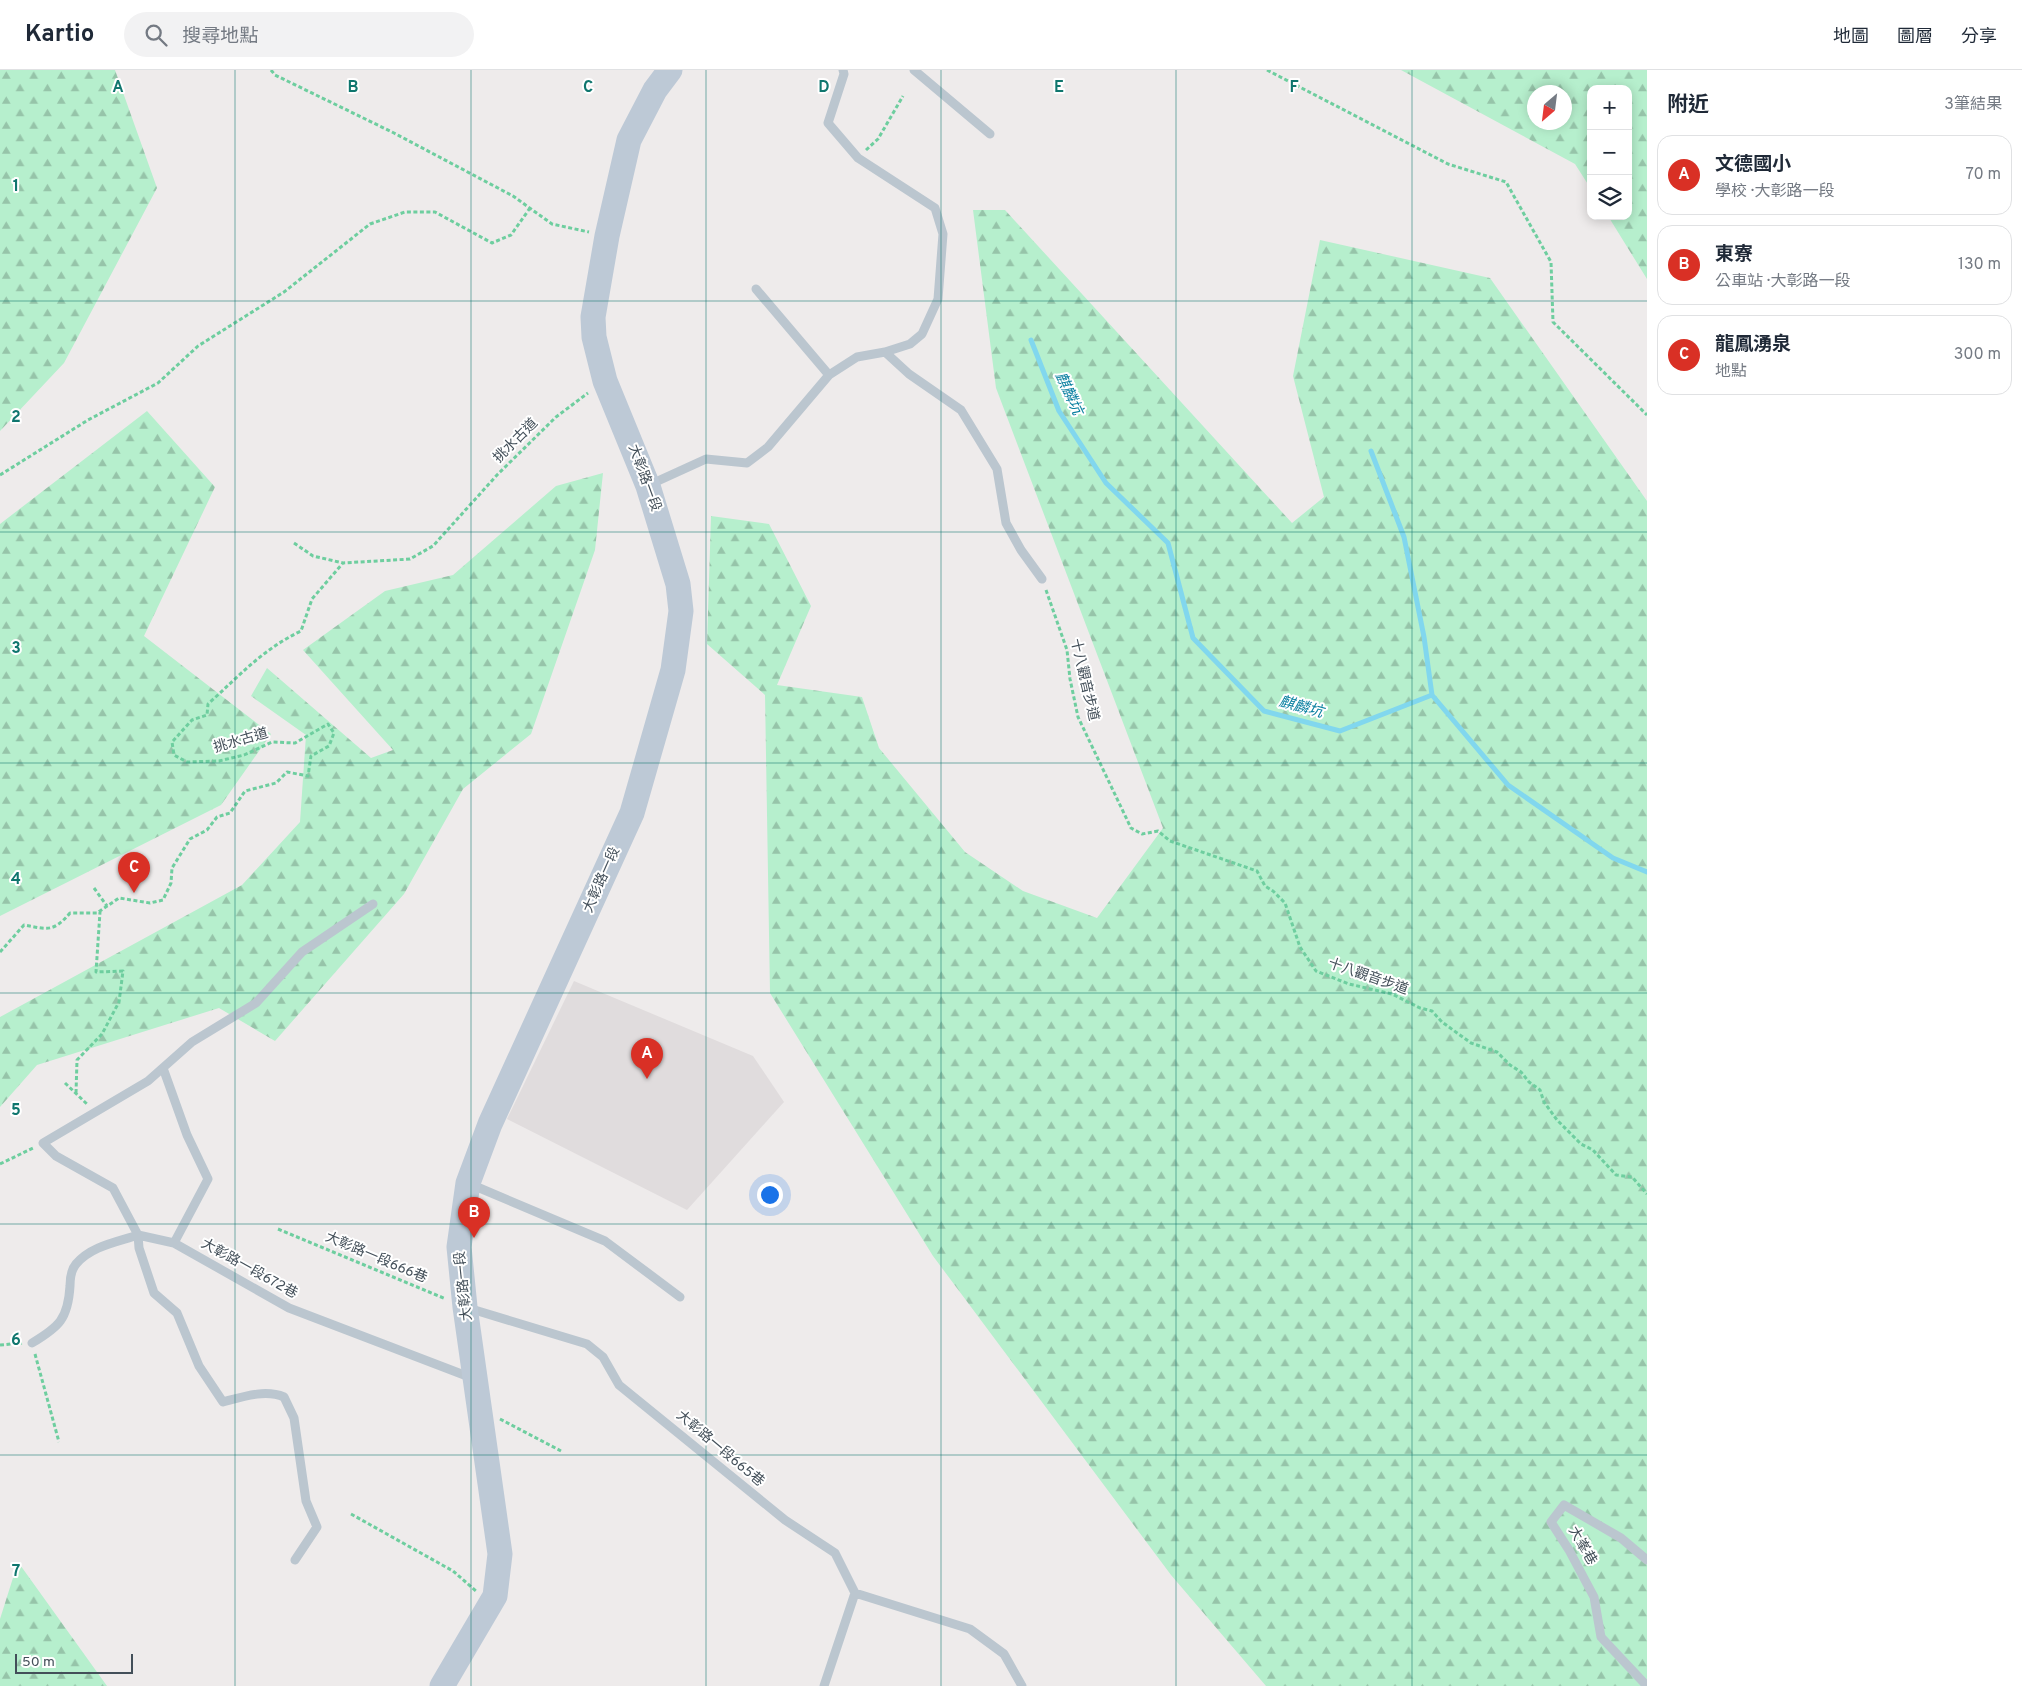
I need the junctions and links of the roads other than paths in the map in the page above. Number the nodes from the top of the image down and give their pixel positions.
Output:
1 (670, 70) edge
2 (843, 70) edge
3 (917, 71) edge
4 (990, 134) dead end
5 (756, 289) dead end
6 (885, 352) junction
7 (829, 375) junction
8 (648, 486) junction
9 (1042, 579) road end
10 (373, 904) dead end
11 (162, 1068) junction
12 (468, 1183) junction
13 (138, 1235) junction
14 (174, 1243) junction
15 (680, 1297) dead end
16 (465, 1308) junction
17 (32, 1343) road end
18 (475, 1379) junction
19 (295, 1560) dead end
20 (1647, 1560) edge
21 (855, 1593) junction
22 (442, 1686) edge
23 (824, 1686) edge
24 (1022, 1686) edge
25 (1647, 1686) edge

1 - 8 main road, 大彰路一段
2 - 6 lane
3 - 4 lane
5 - 7 lane
6 - 7 lane
6 - 9 lane
7 - 8 lane
8 - 12 main road, 大彰路一段
10 - 11 lane
11 - 13 lane
11 - 14 lane
12 - 15 lane
12 - 16 main road, 大彰路一段
13 - 14 lane, 大彰路一段672巷
13 - 17 lane
13 - 19 lane
14 - 18 lane, 大彰路一段672巷
16 - 18 main road, 大彰路一段
16 - 21 lane, 大彰路一段665巷
18 - 22 main road, 大彰路一段
20 - 25 lane, 大峯巷
21 - 23 lane
21 - 24 lane

